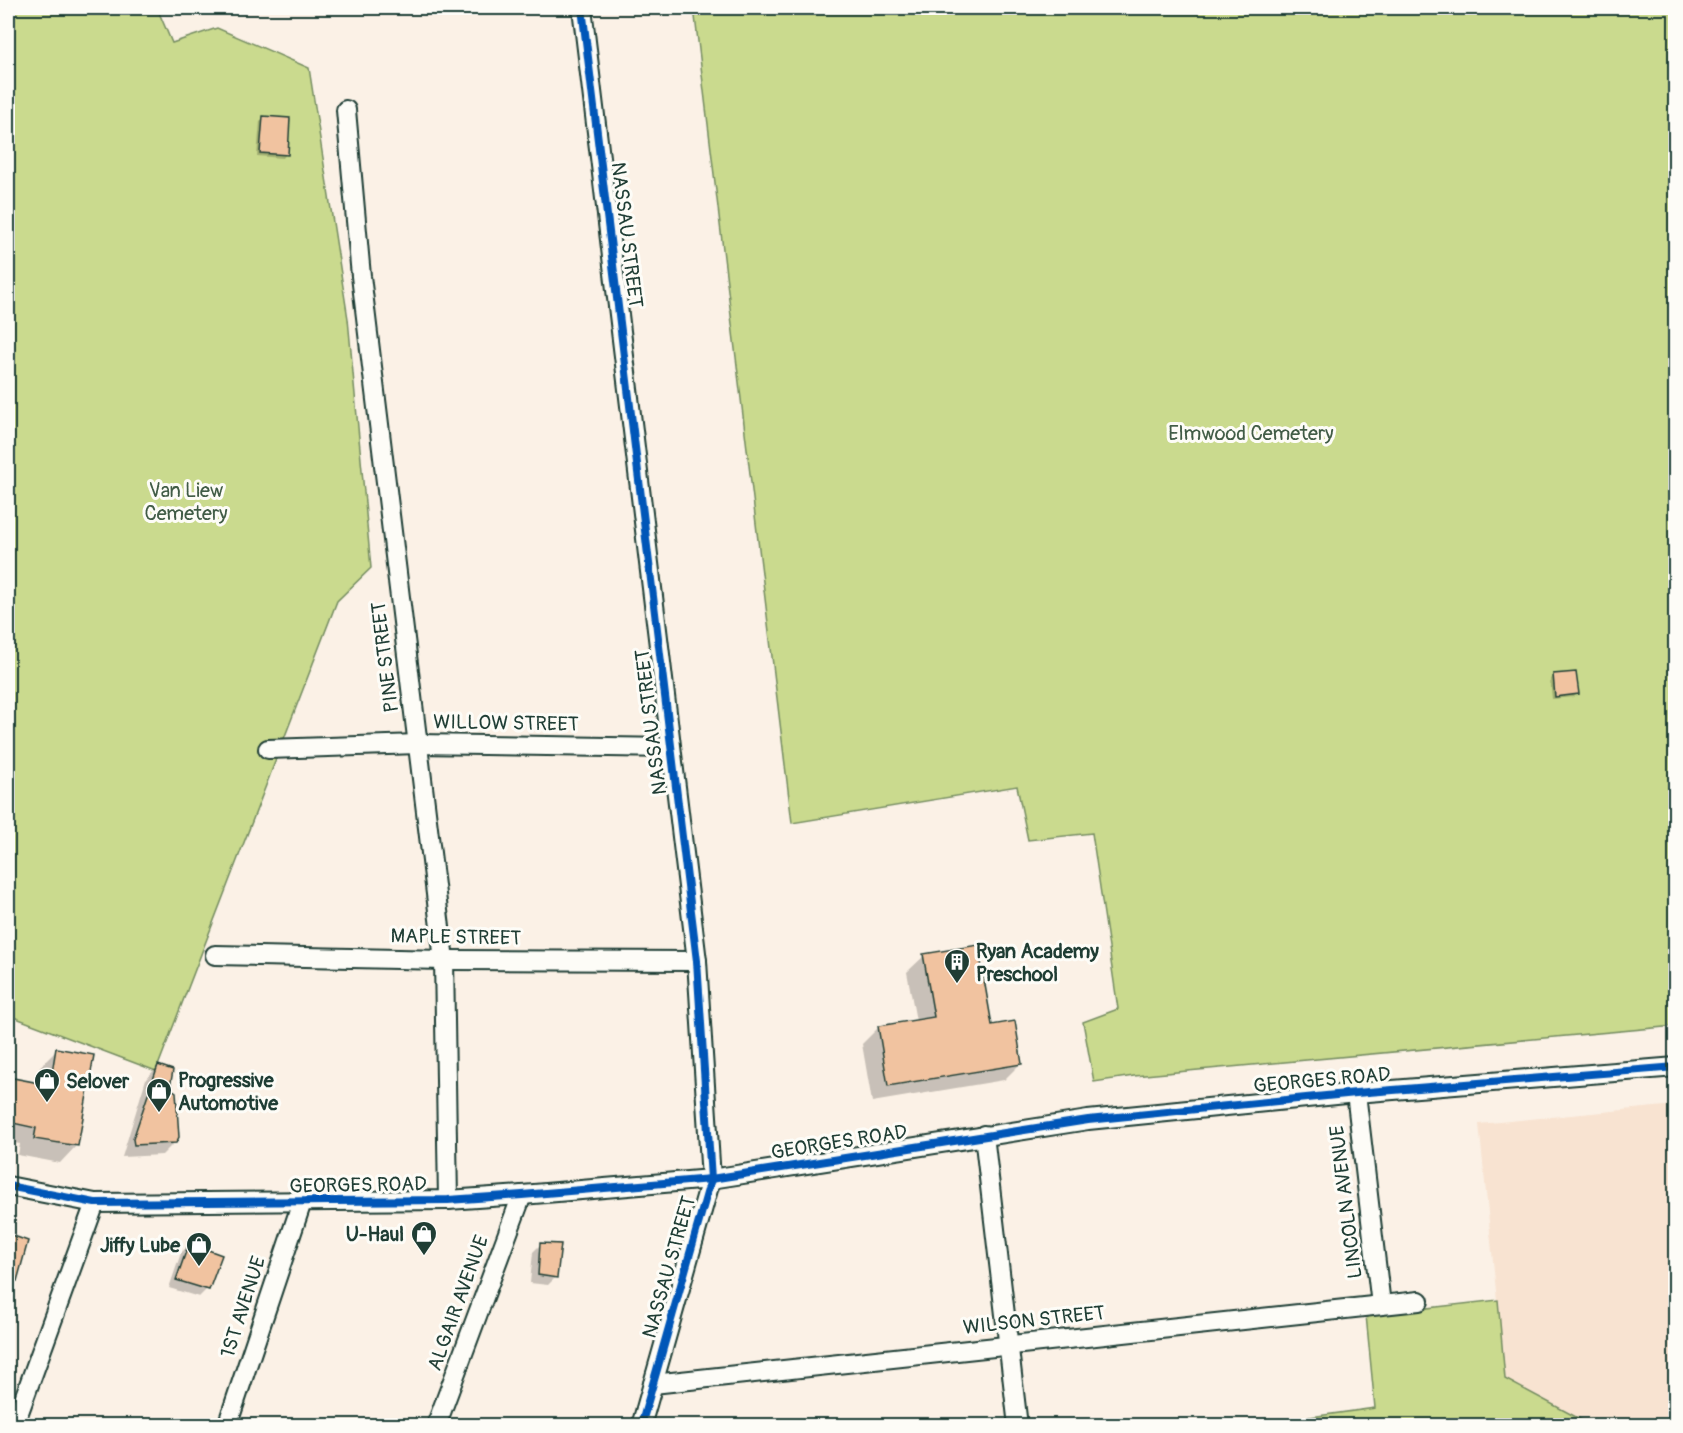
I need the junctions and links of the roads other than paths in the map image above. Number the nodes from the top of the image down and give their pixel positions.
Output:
1 (582, 8) edge
2 (346, 110) dead end
3 (418, 744) junction
4 (670, 748) junction
5 (268, 749) dead end
6 (215, 955) dead end
7 (444, 960) junction
8 (697, 961) junction
9 (1676, 1067) edge
10 (1356, 1093) junction
11 (984, 1135) junction
12 (711, 1179) junction
13 (8, 1186) edge
14 (522, 1195) junction
15 (448, 1200) junction
16 (302, 1202) junction
17 (95, 1203) junction
18 (1419, 1301) dead end
19 (1381, 1305) junction
20 (1009, 1345) junction
21 (653, 1384) junction
22 (14, 1425) edge
23 (227, 1425) edge
24 (436, 1425) edge
25 (641, 1425) edge
26 (1018, 1425) edge

1 - 4 street, NASSAU STREET
2 - 3 street, PINE STREET
3 - 4 street, WILLOW STREET
3 - 5 street, WILLOW STREET
3 - 7 street, PINE STREET
4 - 8 street, NASSAU STREET
6 - 7 street, MAPLE STREET
7 - 8 street, MAPLE STREET
7 - 15 street, PINE STREET
8 - 12 street, NASSAU STREET
9 - 10 street, GEORGES ROAD
10 - 11 street, GEORGES ROAD
10 - 19 street, LINCOLN AVENUE
11 - 12 street, GEORGES ROAD
11 - 20 street
12 - 14 street, GEORGES ROAD
12 - 21 street, NASSAU STREET
13 - 17 street, GEORGES ROAD
14 - 15 street, GEORGES ROAD
14 - 24 street, ALGAIR AVENUE
15 - 16 street, GEORGES ROAD
16 - 17 street, GEORGES ROAD
16 - 23 street, 1ST AVENUE
17 - 22 street
18 - 19 street, WILSON STREET
19 - 20 street, WILSON STREET
20 - 21 street, WILSON STREET
20 - 26 street
21 - 25 street, NASSAU STREET

